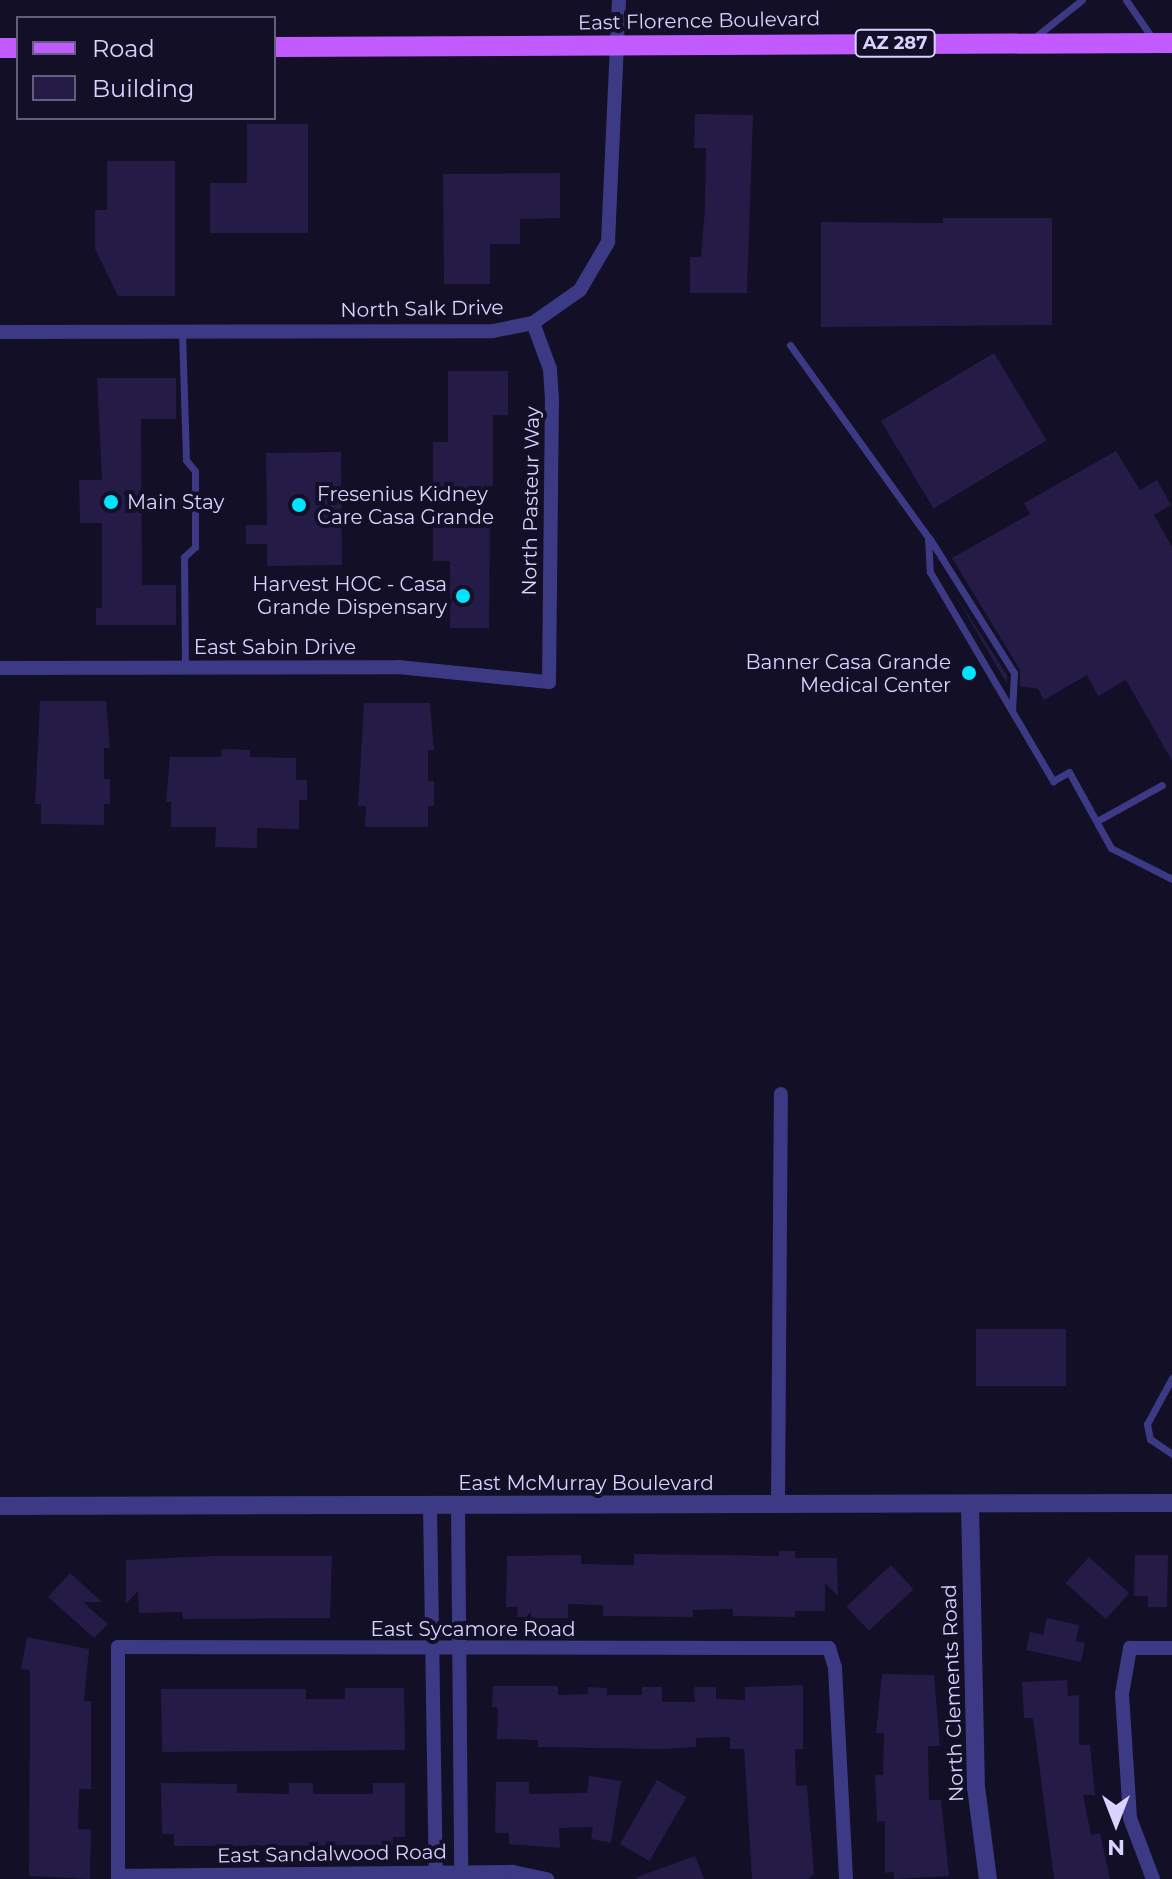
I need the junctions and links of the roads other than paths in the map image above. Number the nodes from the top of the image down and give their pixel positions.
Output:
1 (619, 0) edge
2 (1082, 0) edge
3 (1126, 0) edge
4 (1028, 41) junction
5 (1165, 43) edge
6 (617, 46) junction
7 (276, 47) edge
8 (533, 323) junction
9 (0, 332) edge
10 (182, 332) junction
11 (790, 345) dead end
12 (928, 537) junction
13 (0, 668) edge
14 (185, 668) junction
15 (549, 682) joint
16 (1012, 712) junction
17 (1162, 785) dead end
18 (1097, 821) junction
19 (1172, 879) edge
20 (781, 1094) dead end
21 (1172, 1378) edge
22 (1172, 1454) edge
23 (1172, 1503) edge
24 (778, 1504) junction
25 (970, 1505) junction
26 (0, 1506) edge
27 (430, 1506) junction
28 (458, 1506) junction
29 (1172, 1648) edge
30 (461, 1649) junction
31 (431, 1650) junction
32 (461, 1873) junction
33 (436, 1874) junction
34 (250, 1877) edge
35 (118, 1878) edge
36 (547, 1879) edge
37 (846, 1879) edge
38 (988, 1879) edge
39 (1153, 1879) edge

1 - 6 street, North Salk Drive
2 - 4 lane
3 - 5 lane
4 - 5 main road, East Florence Boulevard / AZ 287
4 - 6 main road, East Florence Boulevard / AZ 287
6 - 7 main road, East Florence Boulevard / AZ 287
6 - 8 street, North Salk Drive
8 - 10 street, North Salk Drive
8 - 15 street, North Pasteur Way
9 - 10 street, North Salk Drive
10 - 14 lane
11 - 12 lane
12 - 16 lane
12 - 16 lane
13 - 14 street, East Sabin Drive
14 - 15 street, East Sabin Drive
16 - 18 lane
17 - 18 lane
18 - 19 lane
20 - 24 street
21 - 22 lane
23 - 25 street, East McMurray Boulevard
24 - 25 street, East McMurray Boulevard
24 - 28 street, East McMurray Boulevard
25 - 38 street, North Clements Road
26 - 27 street, East McMurray Boulevard
27 - 28 street, East McMurray Boulevard
27 - 31 street
28 - 30 street
29 - 39 street
30 - 31 street, East Sycamore Road
30 - 32 street
30 - 37 street, East Sycamore Road
31 - 33 street
31 - 35 street, East Sycamore Road
32 - 33 street, East Sandalwood Road
32 - 36 street, East Sandalwood Road
33 - 34 street, East Sandalwood Road
34 - 35 street, East Sandalwood Road

